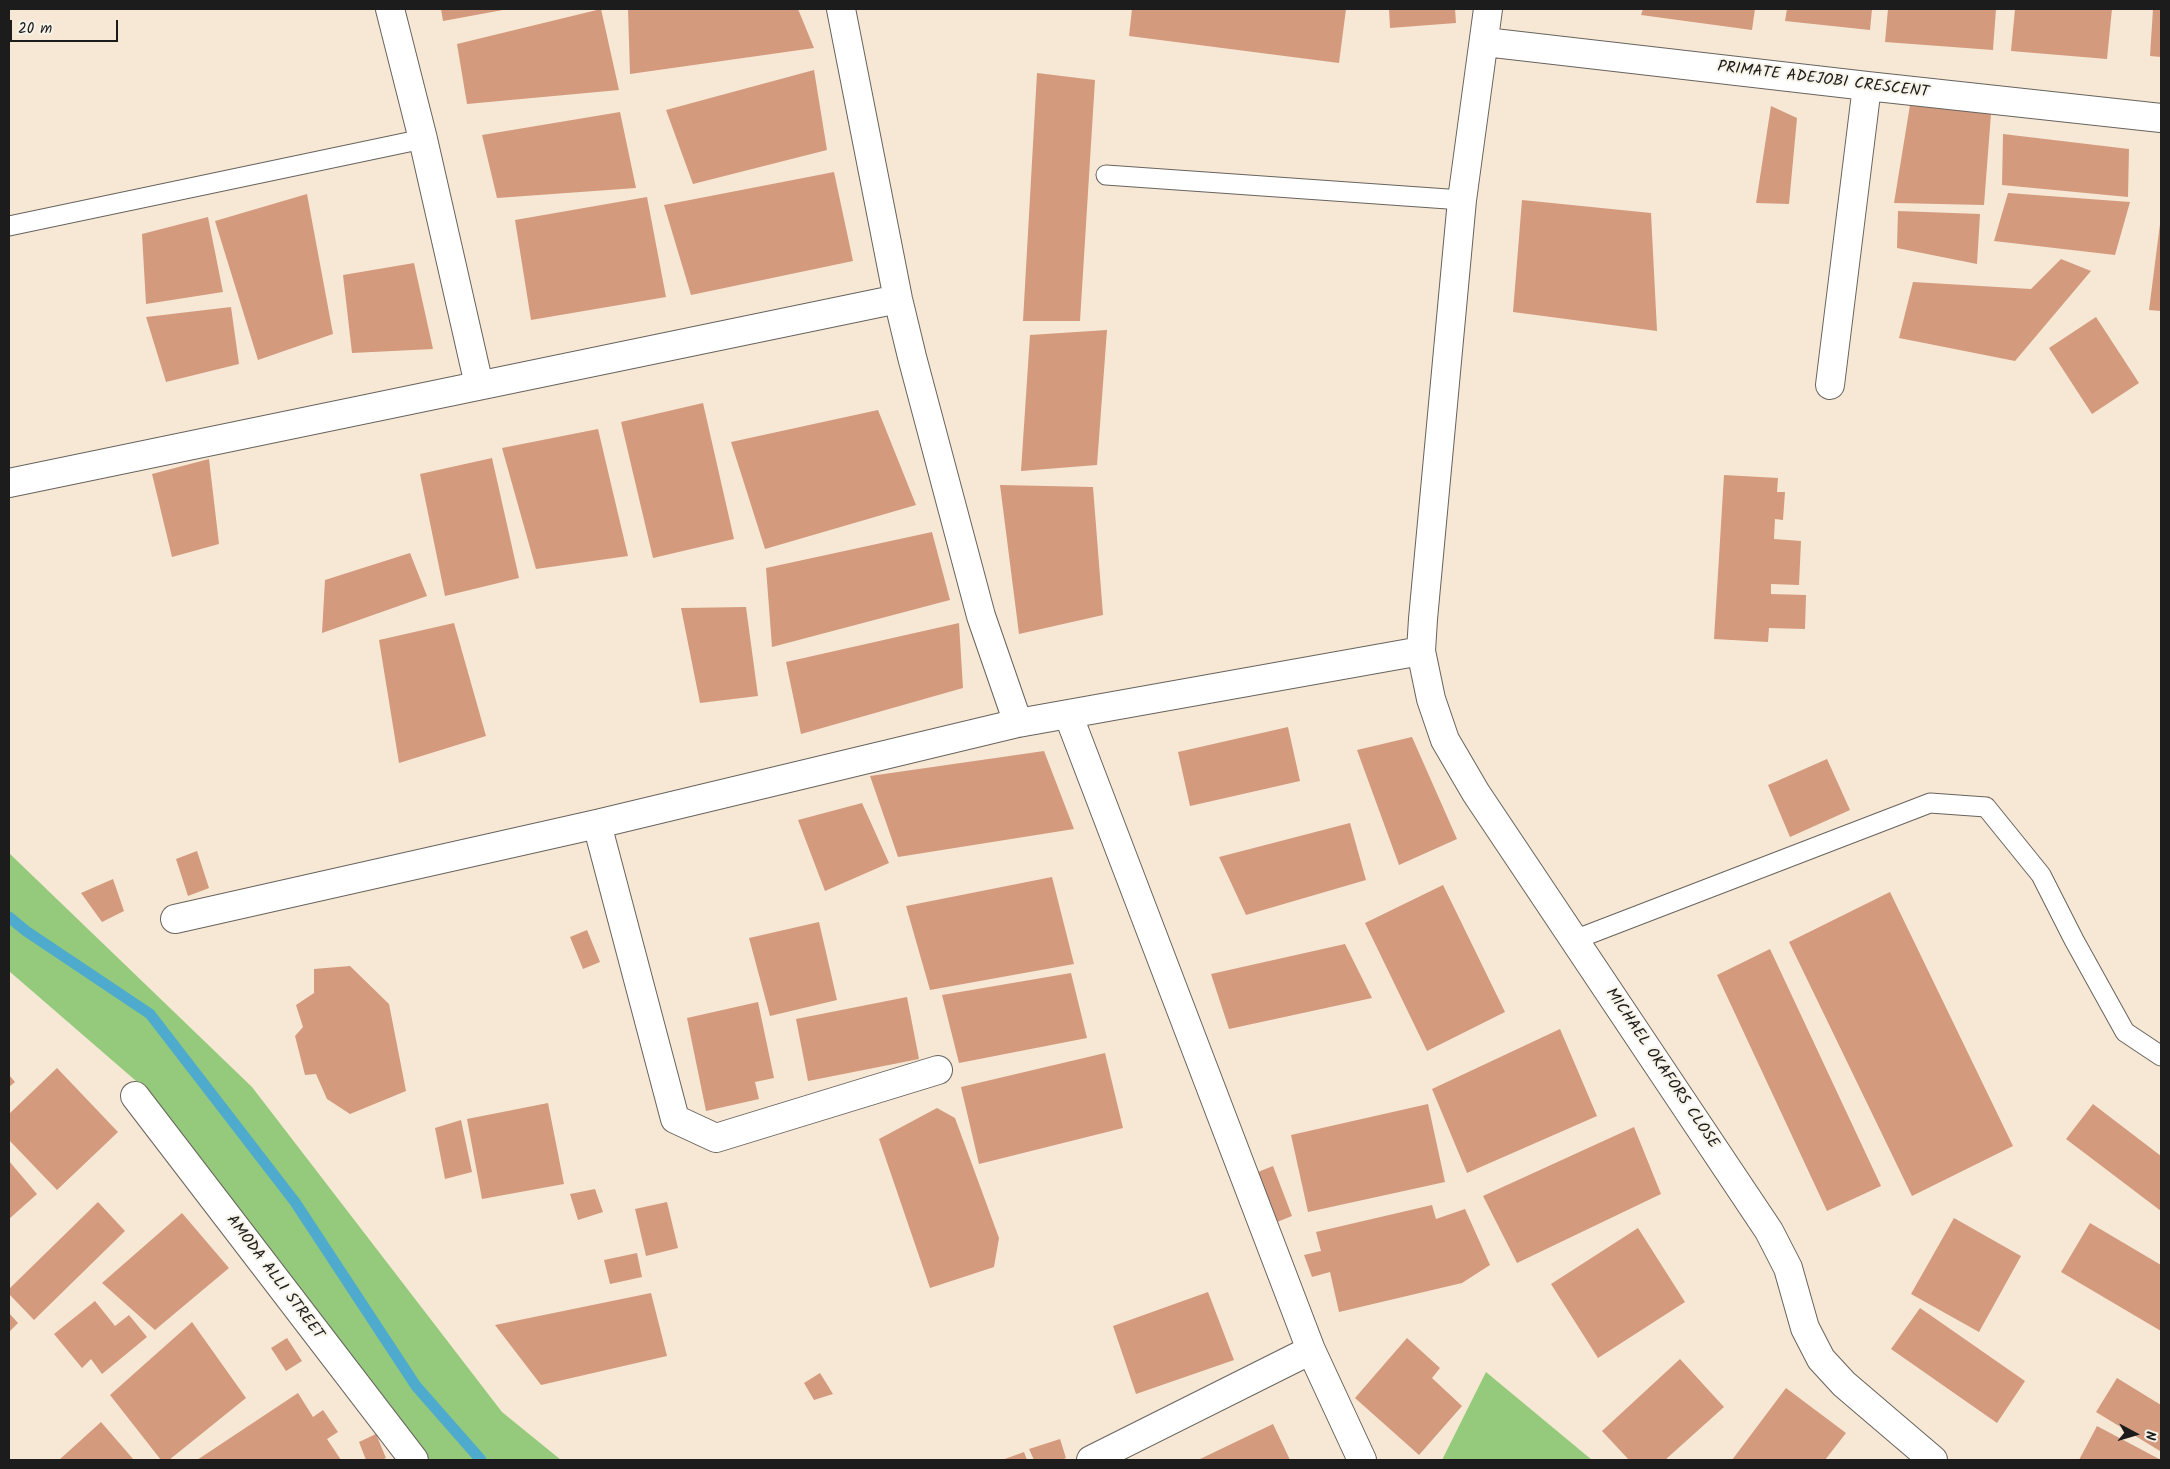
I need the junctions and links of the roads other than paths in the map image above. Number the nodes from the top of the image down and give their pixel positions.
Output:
1 (390, 9) edge
2 (842, 9) edge
3 (1488, 9) edge
4 (1485, 42) junction
5 (1866, 86) junction
6 (2161, 118) edge
7 (423, 139) junction
8 (1106, 176) dead end
9 (1462, 200) junction
10 (9, 226) edge
11 (898, 299) junction
12 (1830, 385) dead end
13 (479, 386) junction
14 (9, 483) edge
15 (1421, 651) junction
16 (1068, 714) junction
17 (1018, 723) junction
18 (597, 824) junction
19 (175, 918) dead end
20 (1574, 940) junction
21 (2161, 1056) edge
22 (938, 1070) dead end
23 (135, 1096) dead end
24 (1312, 1350) junction
25 (414, 1460) edge
26 (1091, 1460) edge
27 (1362, 1460) edge
28 (1933, 1460) edge

1 - 7 street
2 - 11 street
3 - 4 street, MICHAEL OKAFORS CLOSE
4 - 5 street, PRIMATE ADEJOBI CRESCENT
4 - 9 street, MICHAEL OKAFORS CLOSE
5 - 6 street, PRIMATE ADEJOBI CRESCENT
5 - 12 street
7 - 10 lane
7 - 13 street
8 - 9 lane
9 - 15 street, MICHAEL OKAFORS CLOSE
11 - 13 street
11 - 17 street
13 - 14 street
15 - 16 street
15 - 20 street, MICHAEL OKAFORS CLOSE
16 - 17 street
16 - 24 street
17 - 18 street
18 - 19 street
18 - 22 street
20 - 21 lane
20 - 28 street, MICHAEL OKAFORS CLOSE
23 - 25 street, AMODA ALLI STREET
24 - 26 street
24 - 27 street

